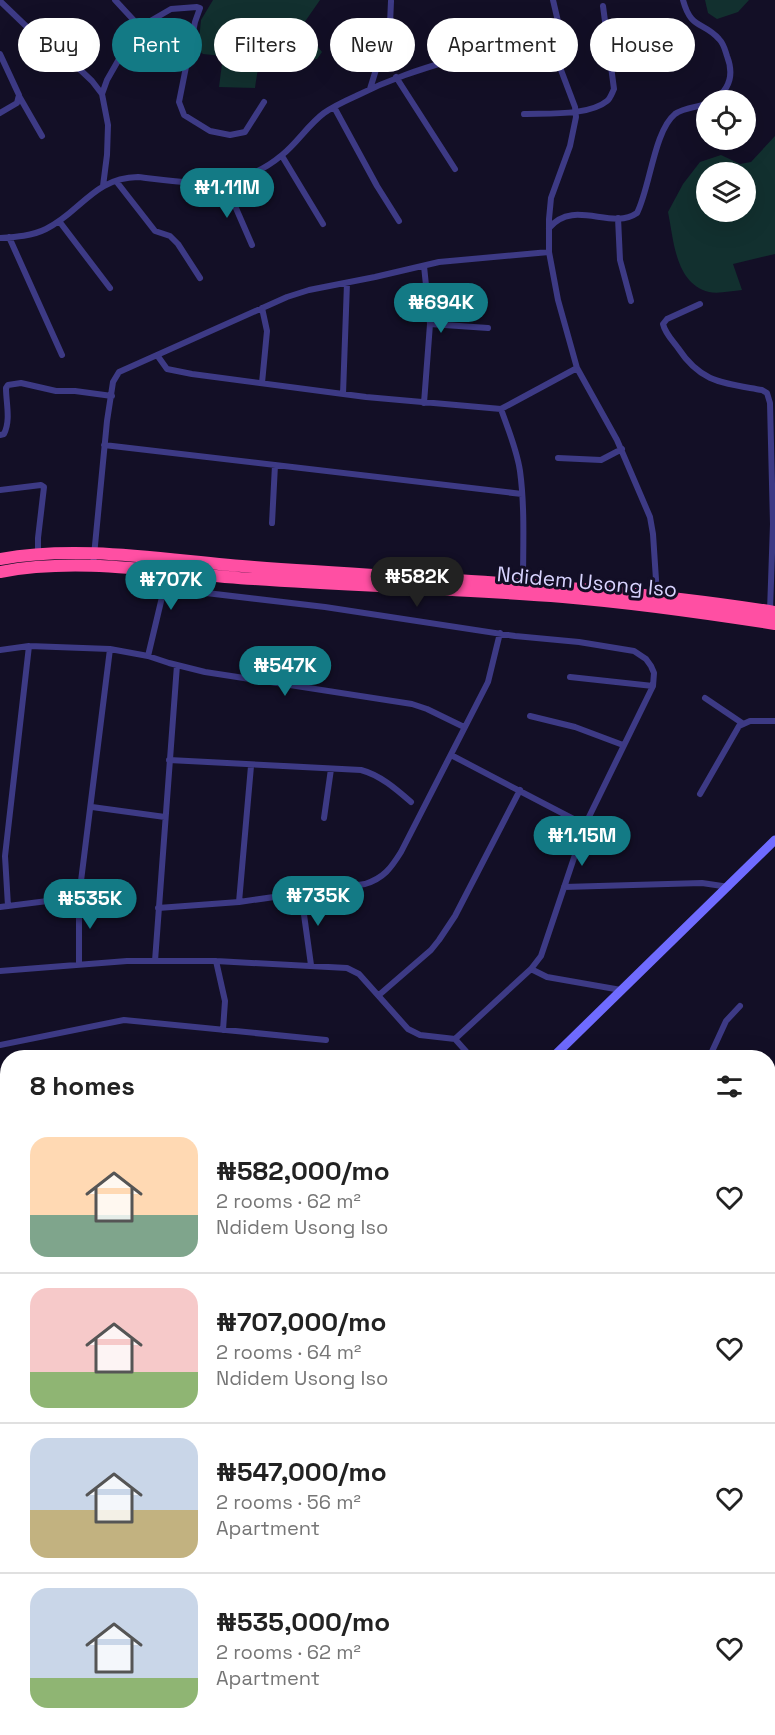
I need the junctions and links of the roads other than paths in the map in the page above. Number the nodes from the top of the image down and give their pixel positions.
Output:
1 (115, 0) edge
2 (553, 0) edge
3 (683, 0) edge
4 (0, 1) edge
5 (391, 1) edge
6 (603, 6) dead end
7 (132, 18) edge
8 (156, 18) edge
9 (196, 18) edge
10 (0, 54) edge
11 (427, 68) edge
12 (112, 71) edge
13 (185, 72) edge
14 (396, 77) junction
15 (370, 89) junction
16 (725, 90) edge
17 (102, 94) junction
18 (19, 95) junction
19 (264, 102) dead end
20 (334, 107) junction
21 (696, 107) edge
22 (576, 112) junction
23 (0, 113) edge
24 (524, 114) dead end
25 (42, 136) dead end
26 (282, 156) junction
27 (455, 169) dead end
28 (116, 181) junction
29 (225, 183) junction
30 (103, 186) junction
31 (618, 218) junction
32 (59, 221) junction
33 (399, 221) dead end
34 (323, 224) dead end
35 (549, 228) junction
36 (9, 237) junction
37 (0, 238) edge
38 (252, 245) dead end
39 (549, 252) junction
40 (424, 266) junction
41 (200, 278) dead end
42 (347, 283) junction
43 (110, 288) dead end
44 (631, 301) dead end
45 (700, 304) dead end
46 (262, 308) junction
47 (430, 324) junction
48 (488, 328) dead end
49 (62, 355) dead end
50 (157, 355) junction
51 (577, 368) junction
52 (261, 383) junction
53 (343, 394) junction
54 (112, 396) junction
55 (424, 402) junction
56 (501, 409) junction
57 (0, 435) edge
58 (104, 445) junction
59 (622, 449) junction
60 (558, 458) dead end
61 (275, 465) junction
62 (0, 490) edge
63 (522, 494) junction
64 (272, 523) dead end
65 (38, 554) junction
66 (0, 559) edge
67 (53, 559) junction
68 (93, 560) junction
69 (170, 566) junction
70 (0, 572) edge
71 (523, 583) junction
72 (164, 588) junction
73 (657, 595) junction
74 (772, 612) edge
75 (775, 624) edge
76 (500, 633) junction
77 (29, 646) junction
78 (110, 649) junction
79 (0, 650) edge
80 (148, 656) junction
81 (177, 666) junction
82 (570, 677) dead end
83 (653, 686) junction
84 (705, 698) dead end
85 (530, 716) dead end
86 (775, 722) edge
87 (742, 723) junction
88 (464, 727) junction
89 (623, 745) junction
90 (451, 755) junction
91 (169, 760) junction
92 (251, 766) junction
93 (331, 769) junction
94 (520, 790) junction
95 (700, 794) dead end
96 (411, 802) dead end
97 (92, 807) junction
98 (165, 817) junction
99 (324, 818) dead end
100 (585, 825) junction
101 (773, 846) edge
102 (564, 887) junction
103 (729, 887) junction
104 (301, 893) junction
105 (79, 897) junction
106 (238, 902) junction
107 (8, 906) junction
108 (0, 907) edge
109 (158, 908) junction
110 (155, 961) junction
111 (216, 961) junction
112 (78, 964) junction
113 (311, 965) junction
114 (531, 969) junction
115 (0, 971) edge
116 (622, 990) junction
117 (379, 995) junction
118 (740, 1006) dead end
119 (223, 1030) junction
120 (455, 1039) junction
121 (326, 1040) dead end
122 (0, 1045) edge
123 (465, 1050) edge
124 (560, 1050) edge
125 (713, 1050) edge

1 - 7 street
2 - 22 street
3 - 16 street
4 - 17 street
5 - 15 street
6 - 22 street
8 - 9 street
10 - 18 street
11 - 14 street
12 - 17 street
13 - 19 street
14 - 15 street
14 - 27 street
15 - 20 street
17 - 30 street
18 - 23 street
18 - 25 street
20 - 26 street
20 - 33 street
21 - 31 street
22 - 24 street
22 - 35 street
26 - 29 street
26 - 34 street
28 - 29 street
28 - 30 street
28 - 41 street
29 - 38 street
30 - 32 street
31 - 35 street
31 - 44 street
32 - 36 street
32 - 43 street
35 - 39 street
36 - 37 street
36 - 49 street
39 - 40 street
39 - 51 street
40 - 42 street
40 - 47 street
42 - 46 street
42 - 53 street
45 - 74 street
46 - 50 street
46 - 52 street
47 - 48 street
47 - 55 street
50 - 52 street
50 - 54 street
51 - 56 street
51 - 59 street
52 - 53 street
53 - 55 street
54 - 57 street
54 - 58 street
55 - 56 street
56 - 63 street
58 - 61 street
58 - 68 street
59 - 60 street
59 - 73 street
61 - 63 street
61 - 64 street
62 - 65 street
63 - 71 street
65 - 66 highway, Ndidem Usong Iso
65 - 67 highway, Ndidem Usong Iso
67 - 68 highway, Ndidem Usong Iso
67 - 70 highway, Ndidem Usong Iso
68 - 69 highway, Ndidem Usong Iso
69 - 71 highway, Ndidem Usong Iso
69 - 72 street
69 - 75 highway, Ndidem Usong Iso
71 - 73 highway, Ndidem Usong Iso
72 - 76 street
72 - 80 street
73 - 74 highway, Ndidem Usong Iso
76 - 83 street
76 - 88 street
77 - 78 street
77 - 79 street
77 - 107 street
78 - 80 street
78 - 97 street
80 - 81 street
81 - 88 street
81 - 91 street
82 - 83 street
83 - 89 street
84 - 87 street
85 - 89 street
86 - 87 street
87 - 95 street
88 - 90 street
89 - 100 street
90 - 94 street
90 - 104 street
91 - 92 street
91 - 98 street
92 - 93 street
92 - 106 street
93 - 96 street
93 - 99 street
94 - 100 street
94 - 117 street
97 - 98 street
97 - 105 street
98 - 109 street
100 - 102 street
101 - 103 street
102 - 103 street
102 - 114 street
103 - 116 street
104 - 106 street
104 - 113 street
105 - 107 street
105 - 112 street
106 - 109 street
107 - 108 street
109 - 110 street
110 - 111 street
110 - 112 street
111 - 113 street
111 - 119 street
112 - 115 street
113 - 117 street
114 - 116 street
114 - 120 street
116 - 124 street
117 - 120 street
118 - 125 street
119 - 121 street
119 - 122 street
120 - 123 street

